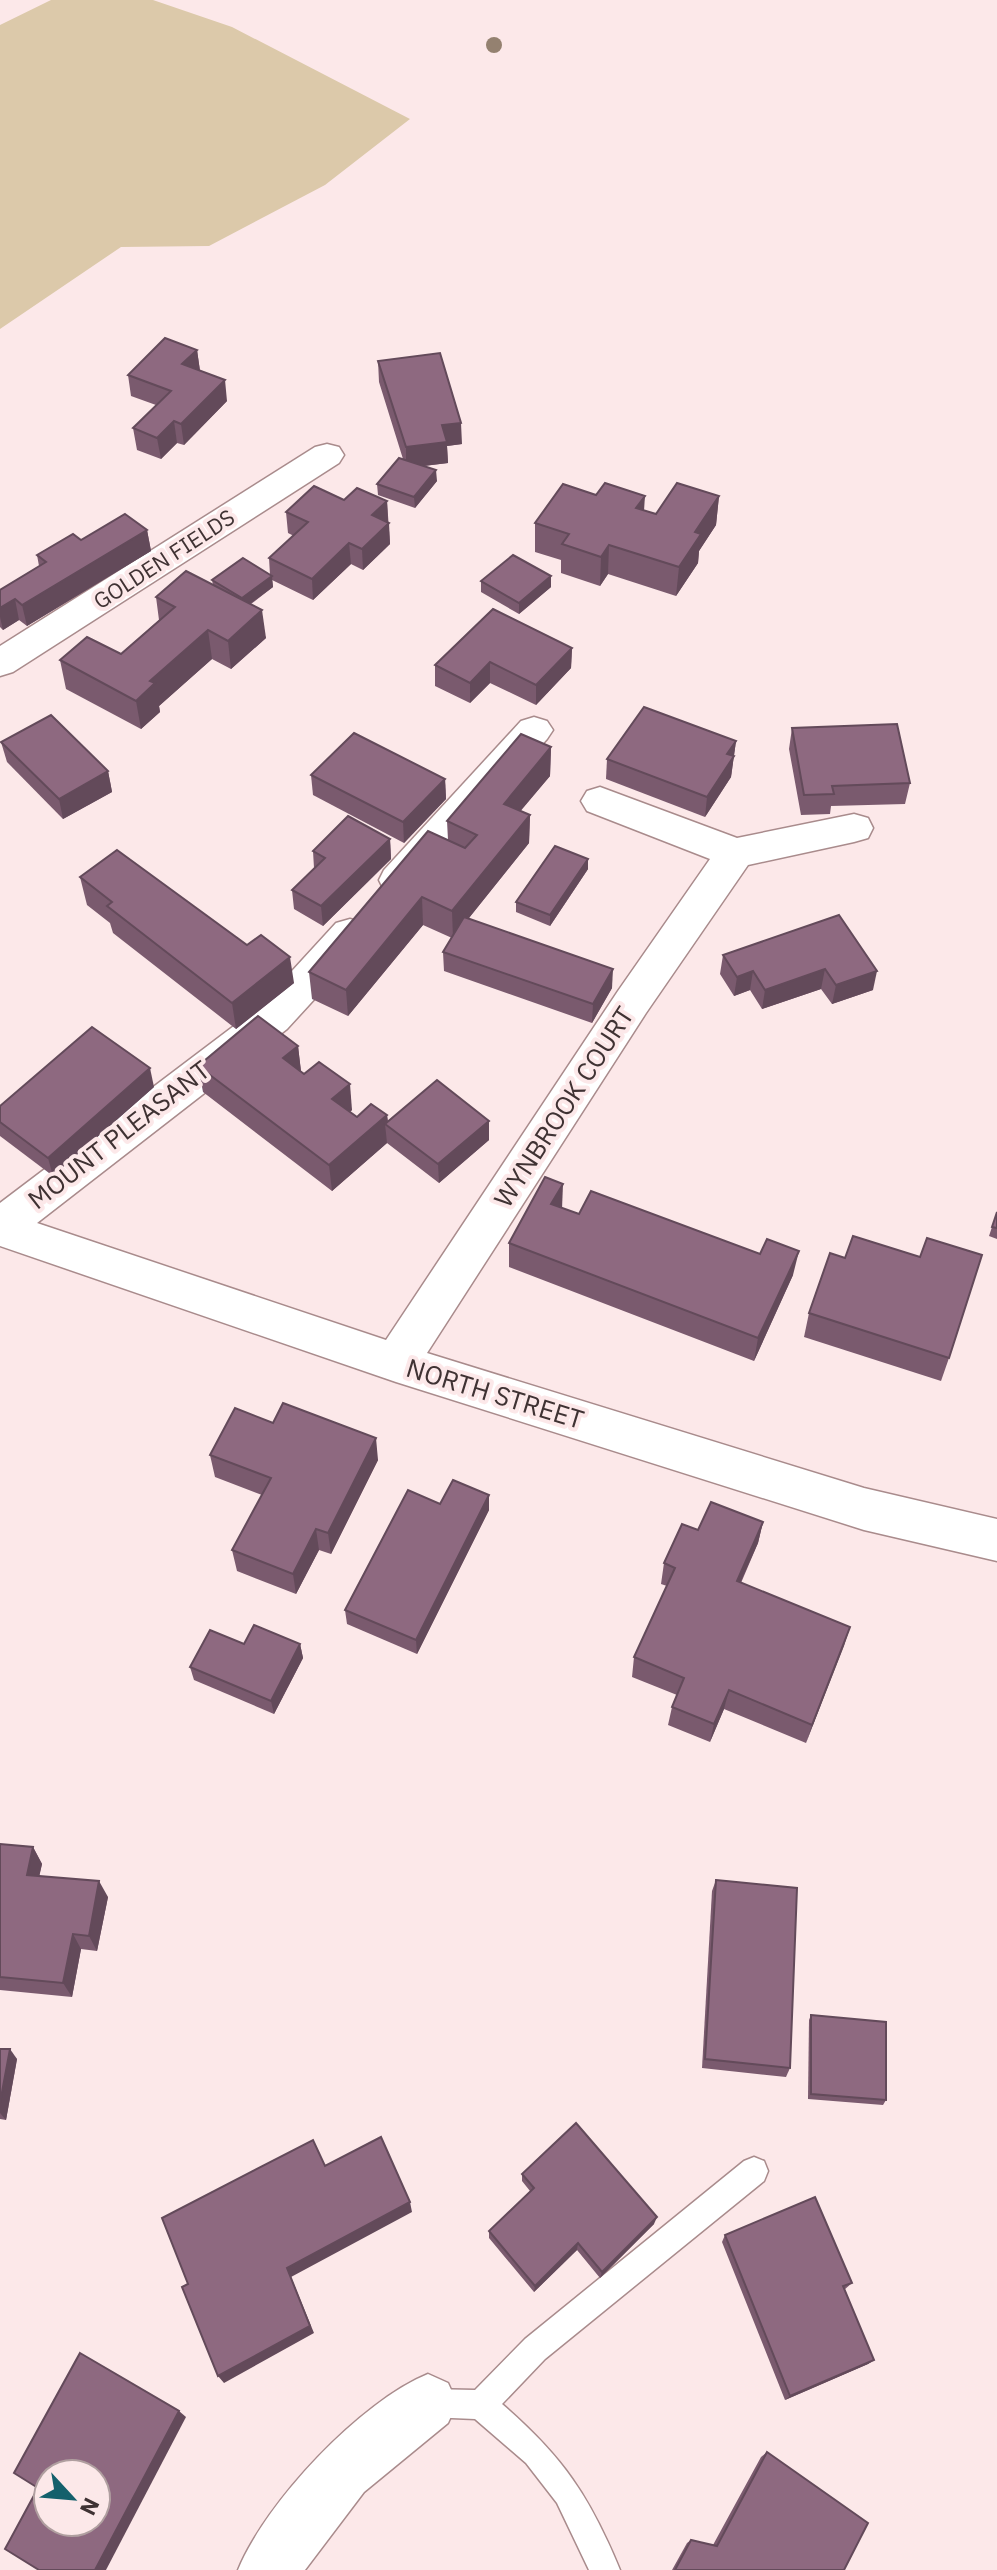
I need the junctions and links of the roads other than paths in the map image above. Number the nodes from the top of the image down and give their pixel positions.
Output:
1 (327, 455) dead end
2 (0, 663) edge
3 (534, 730) dead end
4 (600, 801) dead end
5 (854, 828) dead end
6 (735, 853) junction
7 (0, 1227) edge
8 (396, 1363) junction
9 (997, 1540) edge
10 (754, 2171) dead end
11 (454, 2404) junction
12 (268, 2570) edge
13 (605, 2570) edge

1 - 2 street, GOLDEN FIELDS
3 - 7 street, MOUNT PLEASANT
4 - 6 street
5 - 6 street
6 - 8 street, WYNBROOK COURT
7 - 8 street, NORTH STREET
8 - 9 street, NORTH STREET
10 - 11 lane
11 - 12 street
11 - 13 lane

